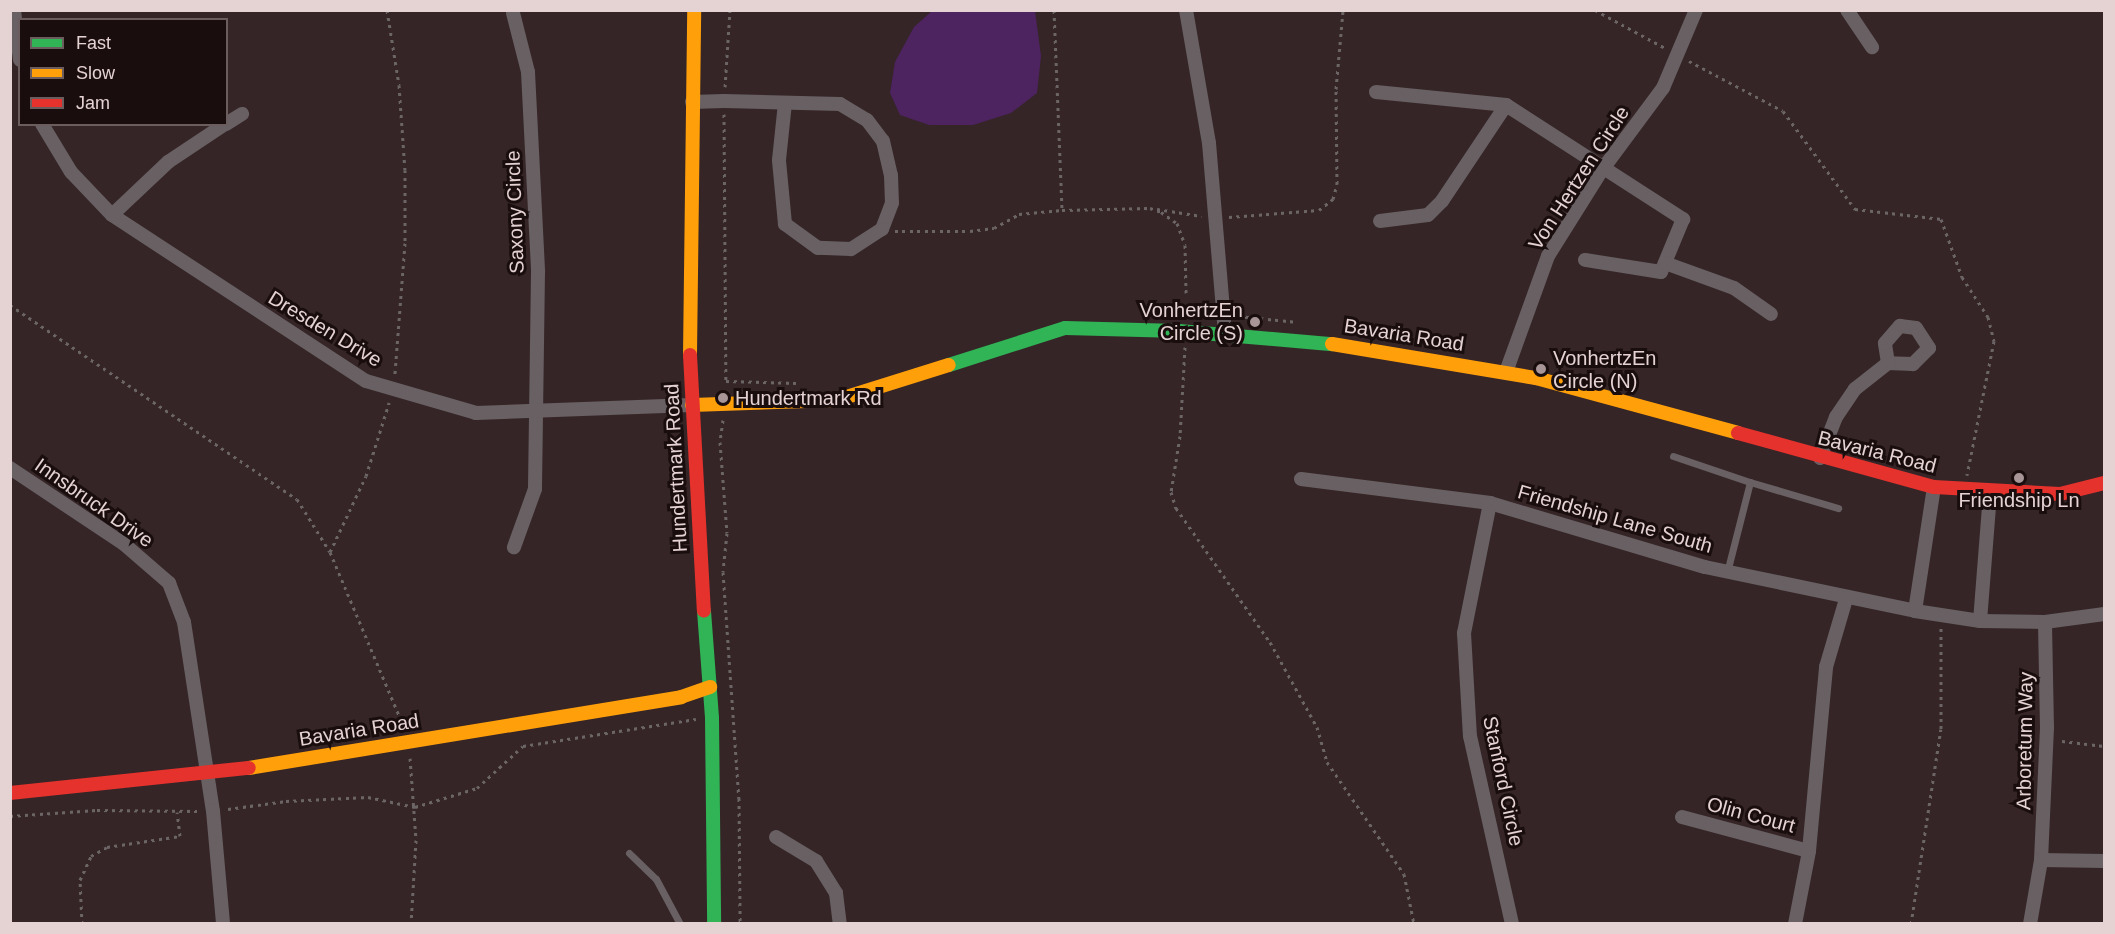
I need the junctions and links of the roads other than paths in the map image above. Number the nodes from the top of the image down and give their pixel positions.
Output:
1 (14, 10) edge
2 (694, 10) edge
3 (1186, 10) edge
4 (1696, 10) edge
5 (1847, 10) edge
6 (513, 13) dead end
7 (18, 43) edge
8 (1872, 47) dead end
9 (1376, 92) dead end
10 (692, 102) junction
11 (785, 103) junction
12 (1506, 105) junction
13 (242, 114) dead end
14 (228, 123) edge
15 (43, 126) edge
16 (223, 126) edge
17 (1602, 170) junction
18 (112, 215) junction
19 (1380, 221) dead end
20 (1585, 260) dead end
21 (1665, 263) junction
22 (1771, 314) dead end
23 (1225, 335) junction
24 (1888, 363) dead end
25 (1506, 372) junction
26 (692, 405) junction
27 (536, 410) junction
28 (1673, 456) dead end
29 (1820, 458) junction
30 (10, 468) edge
31 (1301, 479) dead end
32 (1750, 482) junction
33 (2104, 483) edge
34 (1934, 487) junction
35 (1990, 494) junction
36 (1490, 503) junction
37 (1838, 508) dead end
38 (514, 547) dead end
39 (1727, 572) junction
40 (1846, 598) junction
41 (1916, 611) junction
42 (2104, 614) edge
43 (1980, 621) junction
44 (2045, 622) junction
45 (710, 687) junction
46 (208, 775) junction
47 (10, 793) edge
48 (1682, 817) dead end
49 (776, 837) dead end
50 (1809, 851) junction
51 (629, 853) dead end
52 (2041, 860) junction
53 (2104, 861) edge
54 (223, 924) edge
55 (680, 924) edge
56 (714, 924) edge
57 (840, 924) edge
58 (1512, 924) edge
59 (1795, 924) edge
60 (2030, 924) edge

1 - 7 street
2 - 10 street, Hundertmark Road
3 - 23 street
4 - 17 street, Von Hertzen Circle
5 - 8 street
6 - 27 street, Saxony Circle
9 - 12 street
10 - 11 street
10 - 26 street, Hundertmark Road
11 - 11 street
12 - 17 street
12 - 19 street
13 - 14 street
15 - 18 street, Dresden Drive
16 - 18 street
17 - 21 street
17 - 25 street, Von Hertzen Circle
18 - 27 street, Dresden Drive
20 - 21 street
21 - 22 street
23 - 25 street, Bavaria Road
23 - 26 street, Bavaria Road
24 - 29 street
25 - 29 street, Bavaria Road
26 - 27 street, Dresden Drive
26 - 45 street, Hundertmark Road
27 - 38 street, Saxony Circle
28 - 32 lane
29 - 34 street, Bavaria Road
30 - 46 street, Innsbruck Drive
31 - 36 street, Friendship Lane South
32 - 37 lane
32 - 39 lane
33 - 35 street, Bavaria Road
34 - 35 street, Bavaria Road
34 - 41 street
35 - 43 street
36 - 39 street, Friendship Lane South
36 - 58 street, Stanford Circle
39 - 40 street, Friendship Lane South
40 - 41 street, Friendship Lane South
40 - 50 street
41 - 43 street, Friendship Lane South
42 - 44 street, Friendship Lane South
43 - 44 street, Friendship Lane South
44 - 52 street, Arboretum Way
45 - 46 street, Bavaria Road
45 - 56 street, Hundertmark Road
46 - 47 street, Bavaria Road
46 - 54 street, Innsbruck Drive
48 - 50 street, Olin Court
49 - 57 street
50 - 59 street
51 - 55 lane
52 - 53 street
52 - 60 street, Arboretum Way

